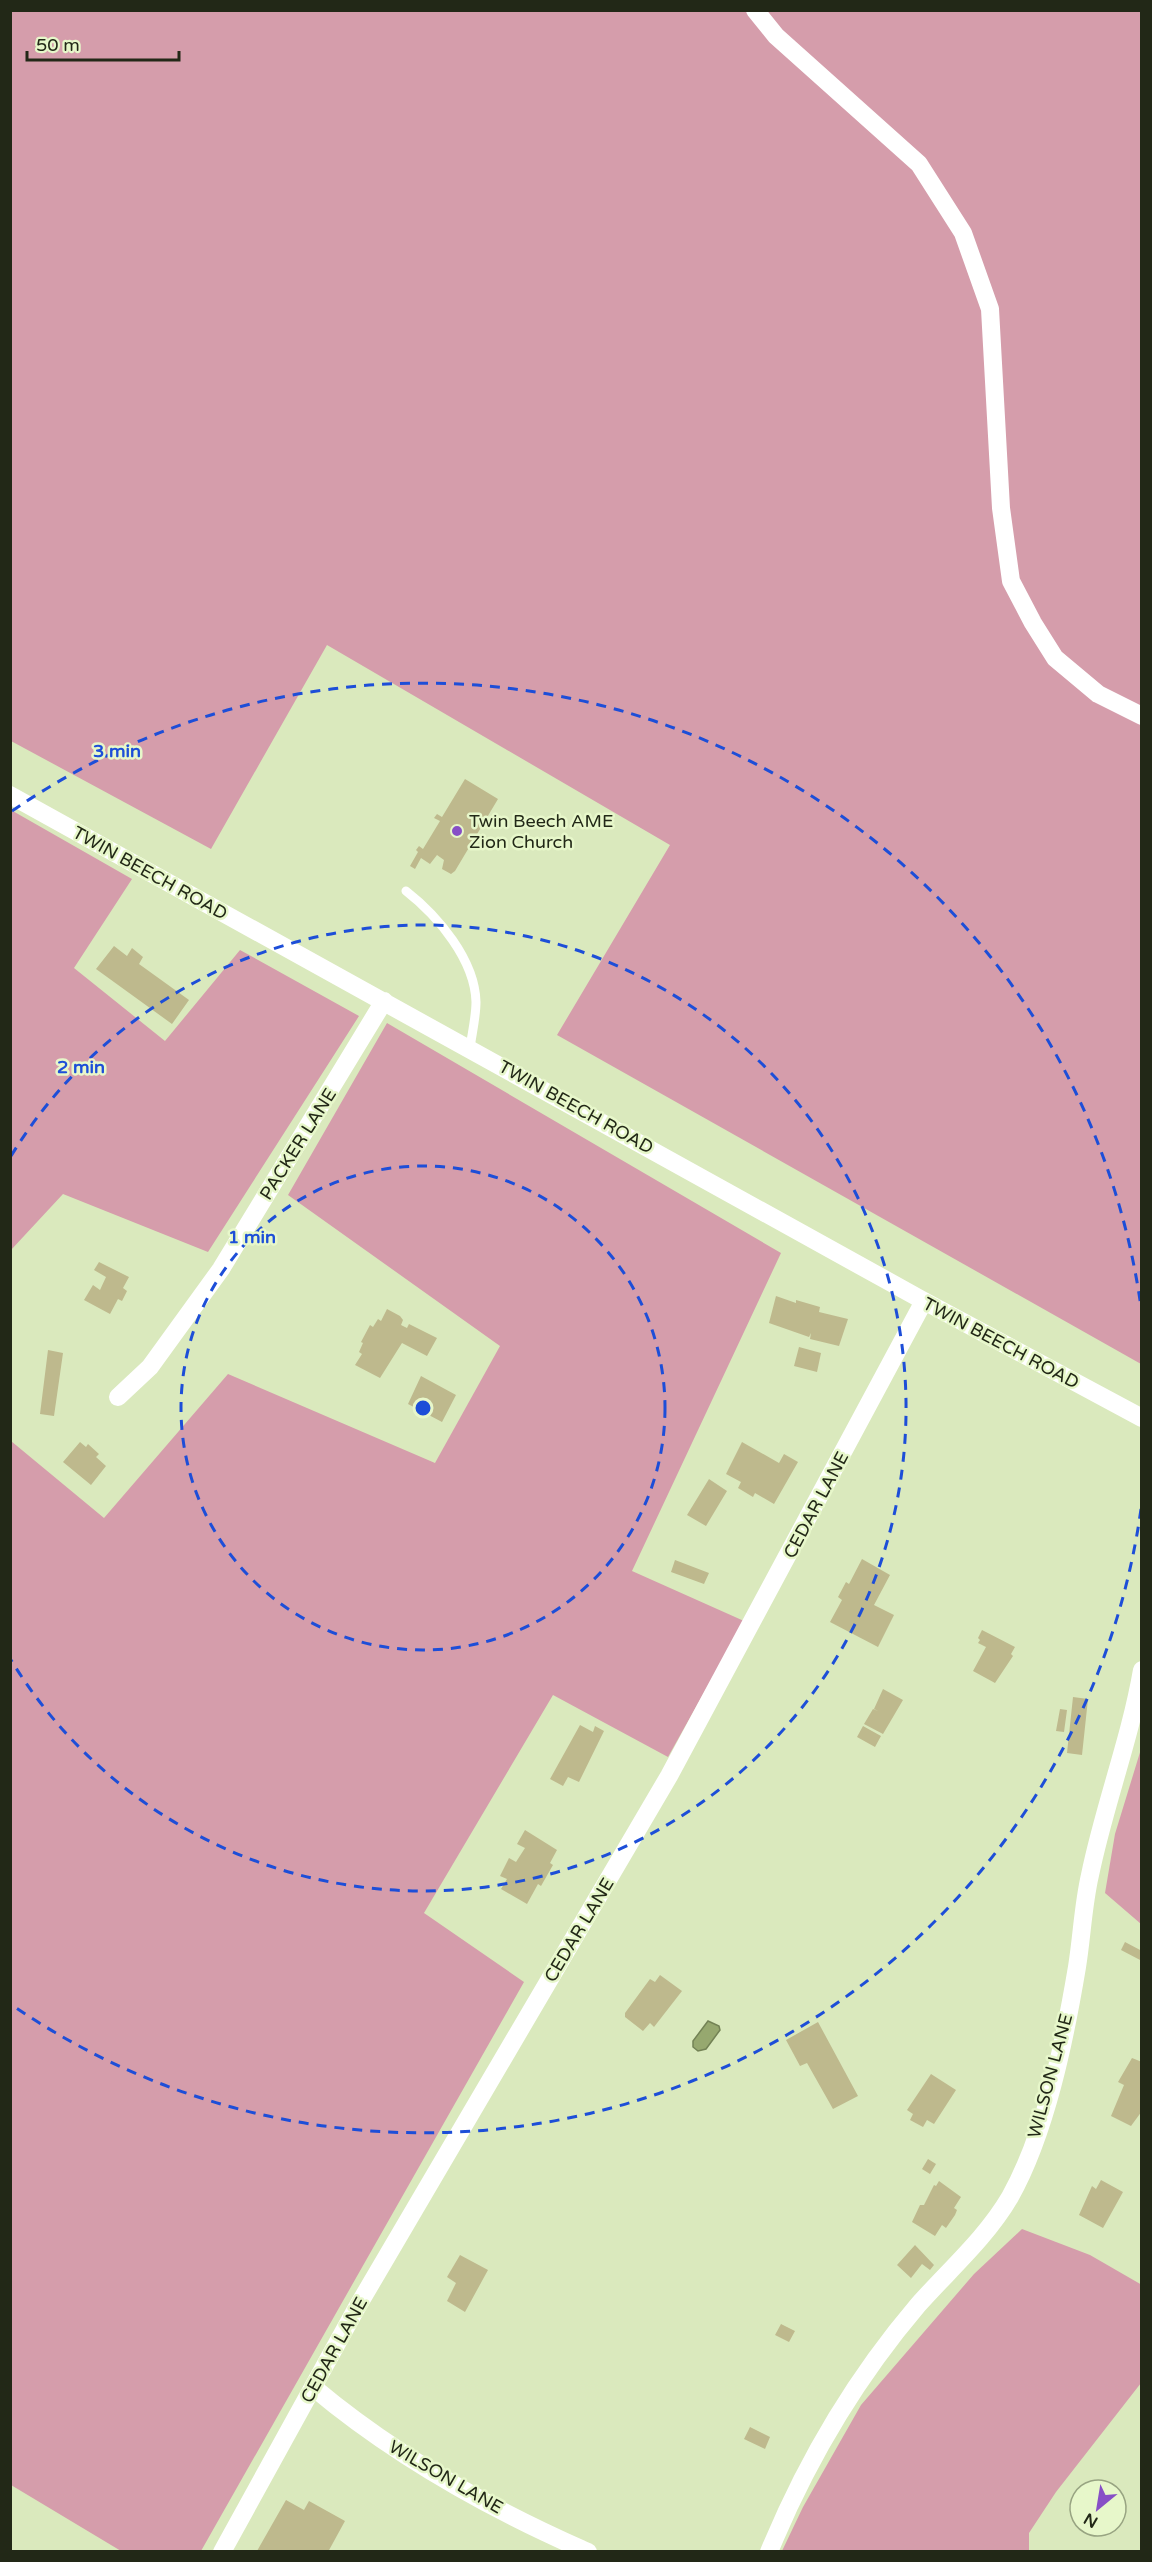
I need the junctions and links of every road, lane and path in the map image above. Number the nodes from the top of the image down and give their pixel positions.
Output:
1 (754, 10) edge
2 (1142, 716) edge
3 (10, 795) edge
4 (406, 891) dead end
5 (384, 1001) junction
6 (470, 1048) junction
7 (924, 1301) junction
8 (118, 1397) dead end
9 (1142, 1419) edge
10 (1142, 1670) edge
11 (314, 2387) junction
12 (222, 2552) edge
13 (588, 2552) edge
14 (769, 2552) edge

1 - 2 street
3 - 5 street, TWIN BEECH ROAD
4 - 6 lane
5 - 6 street, TWIN BEECH ROAD
5 - 8 street, PACKER LANE
6 - 7 street, TWIN BEECH ROAD
7 - 9 street, TWIN BEECH ROAD
7 - 11 street, CEDAR LANE
10 - 14 street, WILSON LANE
11 - 12 street, CEDAR LANE
11 - 13 street, WILSON LANE

